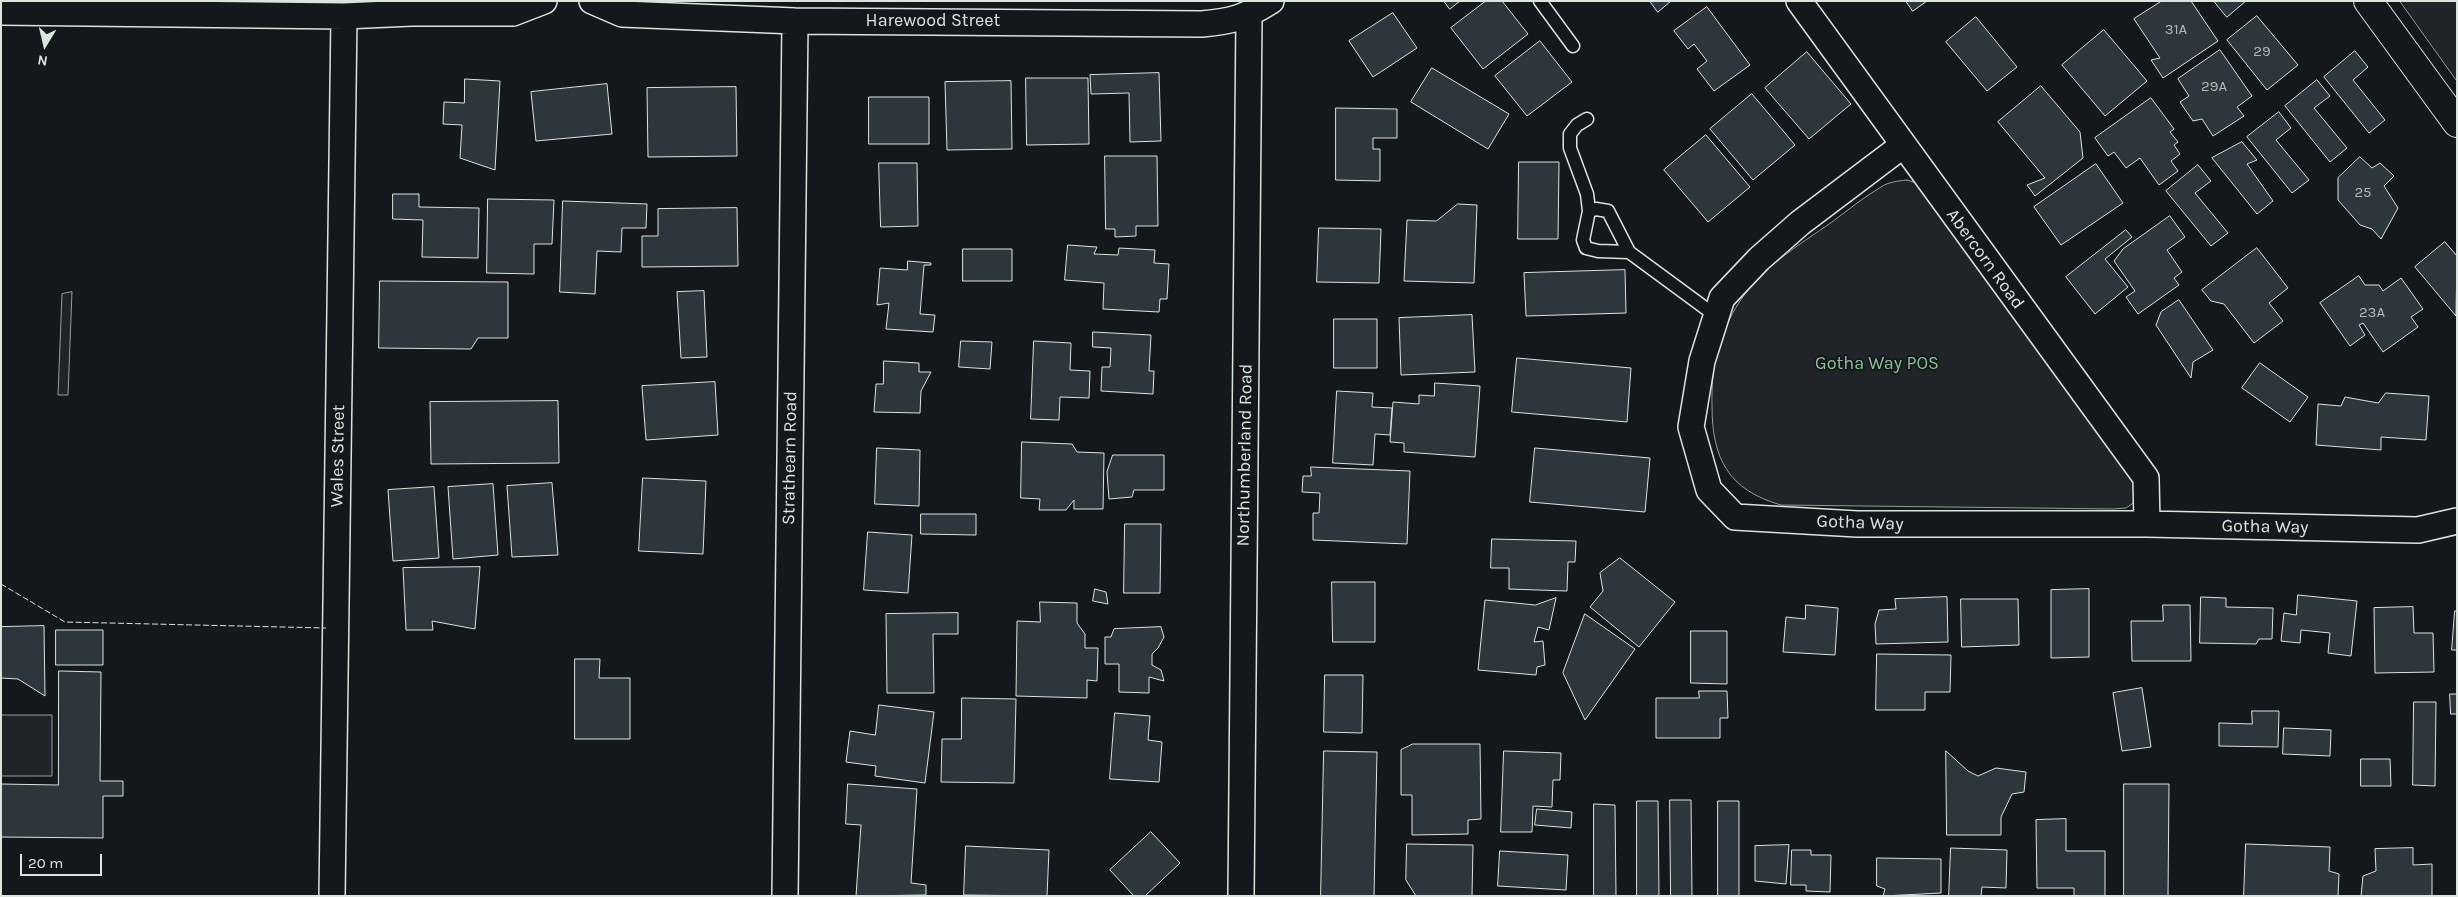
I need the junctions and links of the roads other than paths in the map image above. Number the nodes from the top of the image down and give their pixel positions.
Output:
1 (544, 1) edge
2 (592, 1) edge
3 (1270, 1) edge
4 (1540, 1) edge
5 (1799, 1) edge
6 (2368, 1) edge
7 (1, 12) edge
8 (1249, 15) junction
9 (344, 16) junction
10 (795, 20) junction
11 (1573, 46) dead end
12 (1587, 119) dead end
13 (2457, 123) edge
14 (1902, 146) junction
15 (1589, 211) junction
16 (1629, 252) junction
17 (1716, 316) junction
18 (2457, 521) edge
19 (2147, 524) junction
20 (332, 896) edge
21 (785, 896) edge
22 (1241, 896) edge

1 - 9 street
2 - 10 street, Harewood Street
3 - 8 street, Harewood Street
4 - 11 lane
5 - 14 street, Abercorn Road
6 - 13 street
7 - 9 street
8 - 10 street, Harewood Street
8 - 22 street, Northumberland Road
9 - 20 street, Wales Street
10 - 21 street, Strathearn Road
12 - 15 lane
14 - 17 street, Gotha Way
14 - 19 street, Abercorn Road
15 - 16 lane
15 - 16 lane
16 - 17 lane
17 - 19 street, Gotha Way
18 - 19 street, Gotha Way

